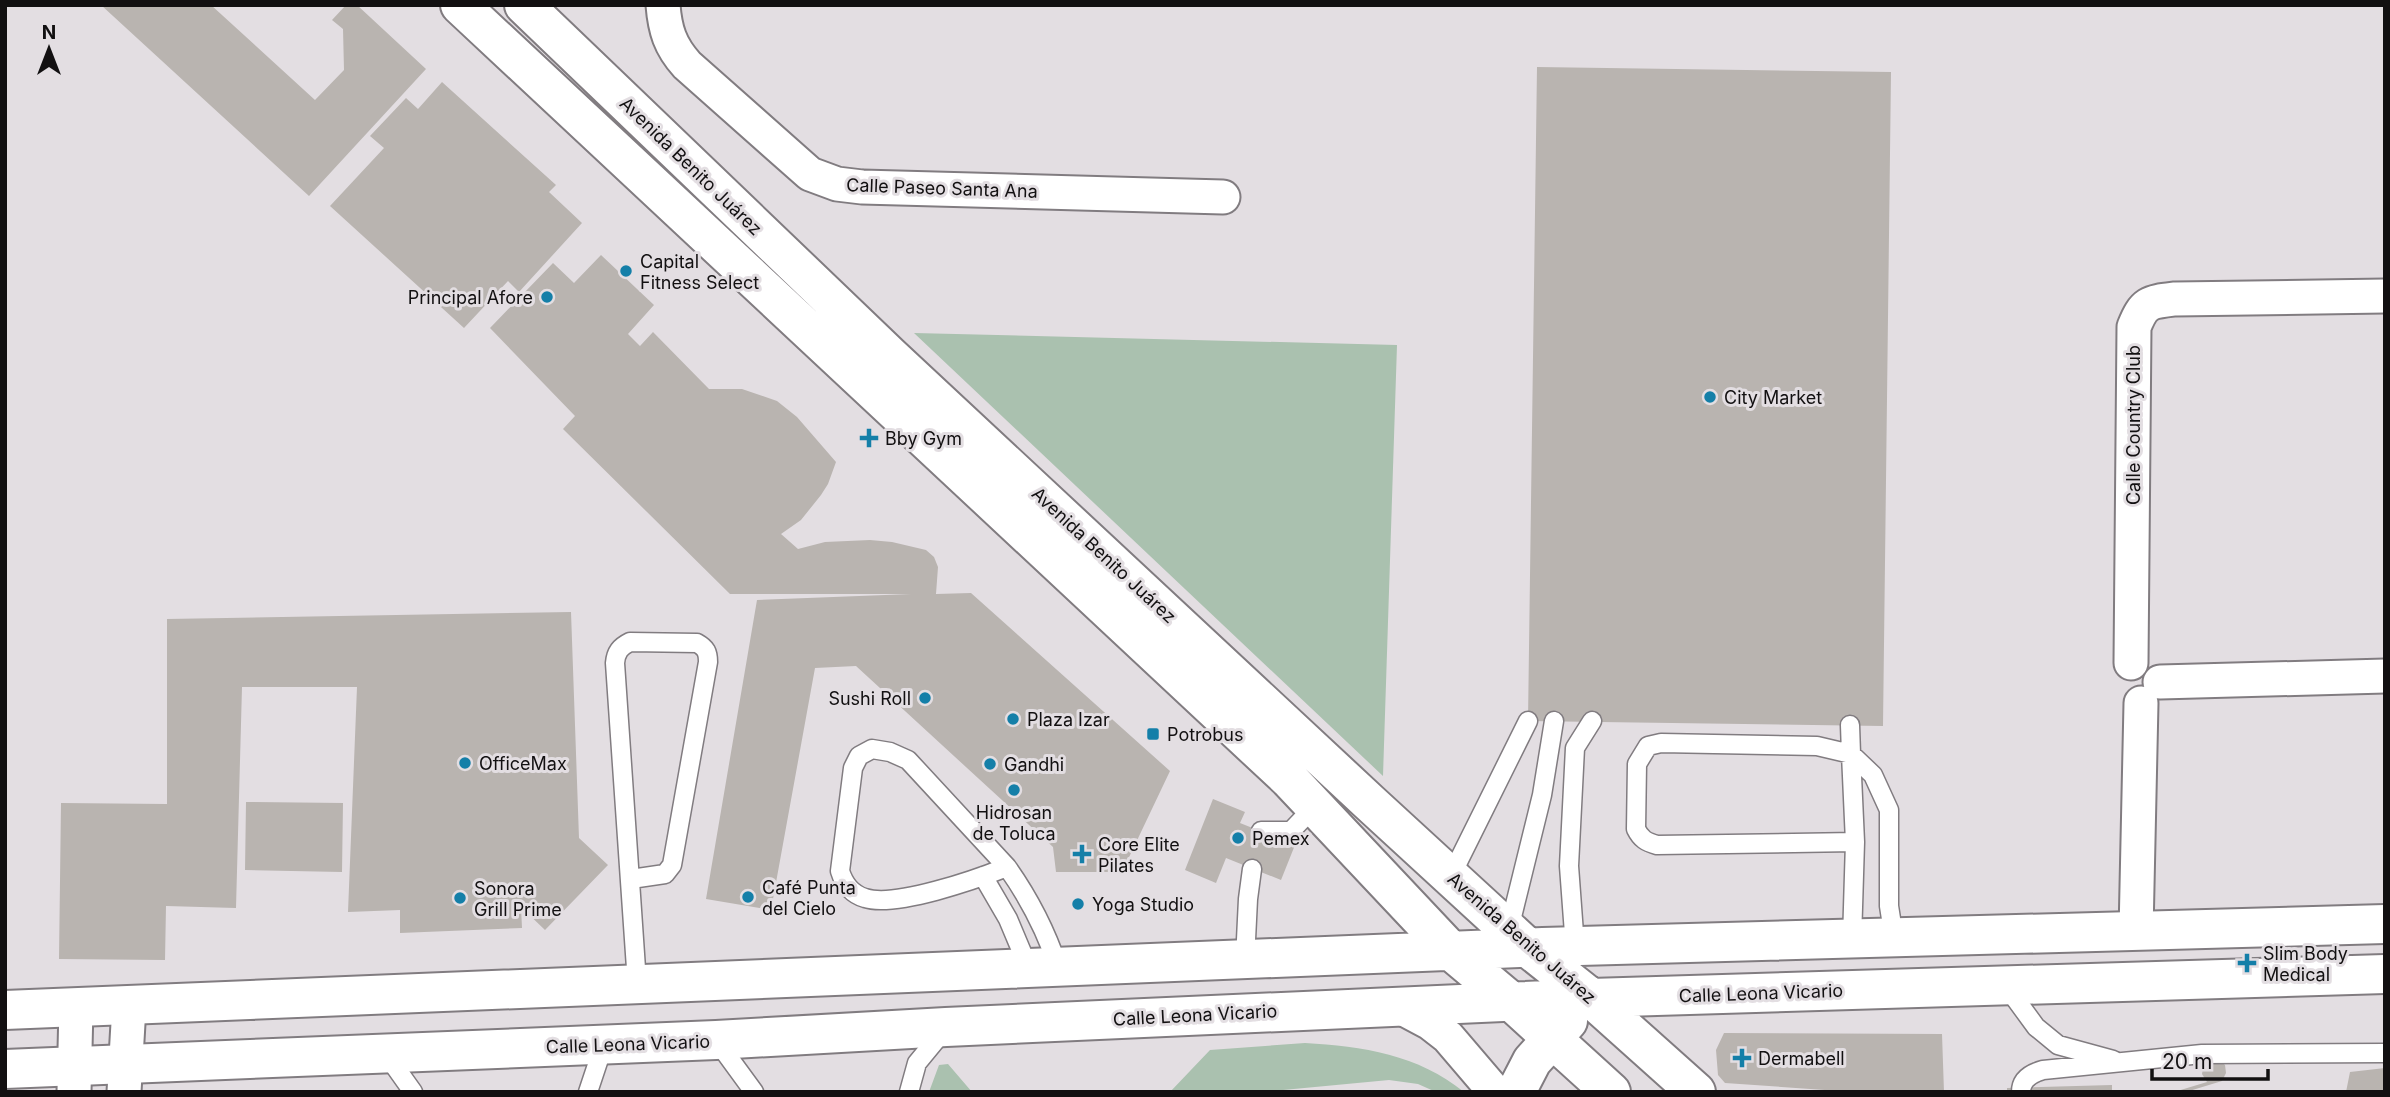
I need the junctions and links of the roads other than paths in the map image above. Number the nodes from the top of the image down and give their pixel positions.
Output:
1 (460, 5) edge
2 (523, 5) edge
3 (663, 5) edge
4 (1223, 197) dead end
5 (2385, 296) edge
6 (2385, 676) edge
7 (2151, 693) junction
8 (1528, 721) dead end
9 (1554, 722) dead end
10 (1592, 722) dead end
11 (1850, 725) dead end
12 (1851, 754) junction
13 (1314, 807) junction
14 (1261, 831) dead end
15 (1855, 842) junction
16 (1007, 867) junction
17 (1252, 869) dead end
18 (983, 876) junction
19 (1451, 876) junction
20 (631, 879) junction
21 (2385, 923) edge
22 (2136, 932) junction
23 (1518, 939) junction
24 (1894, 939) junction
25 (1852, 940) junction
26 (1644, 945) junction
27 (1575, 947) junction
28 (1451, 951) junction
29 (1245, 960) junction
30 (1043, 968) junction
31 (2385, 974) edge
32 (637, 983) junction
33 (2006, 985) junction
34 (1591, 998) junction
35 (1513, 1003) junction
36 (129, 1006) junction
37 (76, 1007) junction
38 (1400, 1007) junction
39 (5, 1010) edge
40 (946, 1027) junction
41 (1552, 1037) junction
42 (716, 1040) junction
43 (604, 1044) junction
44 (2385, 1053) edge
45 (386, 1054) junction
46 (2127, 1063) junction
47 (5, 1069) edge
48 (75, 1079) edge
49 (124, 1079) edge
50 (413, 1092) edge
51 (588, 1092) edge
52 (754, 1092) edge
53 (909, 1092) edge
54 (1495, 1092) edge
55 (1516, 1092) edge
56 (1611, 1092) edge
57 (1696, 1092) edge
58 (2021, 1092) edge

1 - 13 main road
2 - 19 main road, Avenida Benito Juárez
3 - 4 street, Calle Paseo Santa Ana
5 - 7 street, Calle Country Club
6 - 7 street
7 - 22 street
8 - 19 lane
9 - 23 lane
10 - 27 lane
11 - 12 lane
12 - 15 lane
12 - 15 lane
12 - 24 lane
13 - 14 lane
13 - 28 main road
15 - 25 lane
16 - 18 lane
16 - 18 lane
16 - 30 lane
17 - 29 lane
18 - 30 lane
19 - 23 main road, Avenida Benito Juárez
20 - 20 lane
20 - 32 lane
21 - 22 main road
22 - 24 main road
23 - 27 main road
23 - 28 main road
23 - 34 main road, Avenida Benito Juárez
24 - 25 main road
25 - 26 main road
26 - 27 main road
26 - 34 main road
28 - 29 main road
28 - 35 main road
29 - 30 main road
30 - 32 main road
31 - 33 main road, Calle Leona Vicario
32 - 36 main road
33 - 34 main road, Calle Leona Vicario
33 - 46 lane
34 - 35 main road, Calle Leona Vicario
34 - 41 main road
34 - 57 main road, Avenida Benito Juárez
35 - 38 main road, Calle Leona Vicario
35 - 41 main road
36 - 37 main road
36 - 49 street
37 - 39 main road
37 - 48 street
38 - 40 main road, Calle Leona Vicario
38 - 54 street
40 - 42 main road, Calle Leona Vicario
40 - 53 lane
41 - 55 main road
41 - 56 main road
42 - 43 main road, Calle Leona Vicario
42 - 52 lane
43 - 45 main road, Calle Leona Vicario
43 - 51 lane
44 - 46 lane
45 - 49 main road, Calle Leona Vicario
45 - 50 lane
46 - 58 lane
47 - 48 main road, Calle Leona Vicario
48 - 49 main road, Calle Leona Vicario

